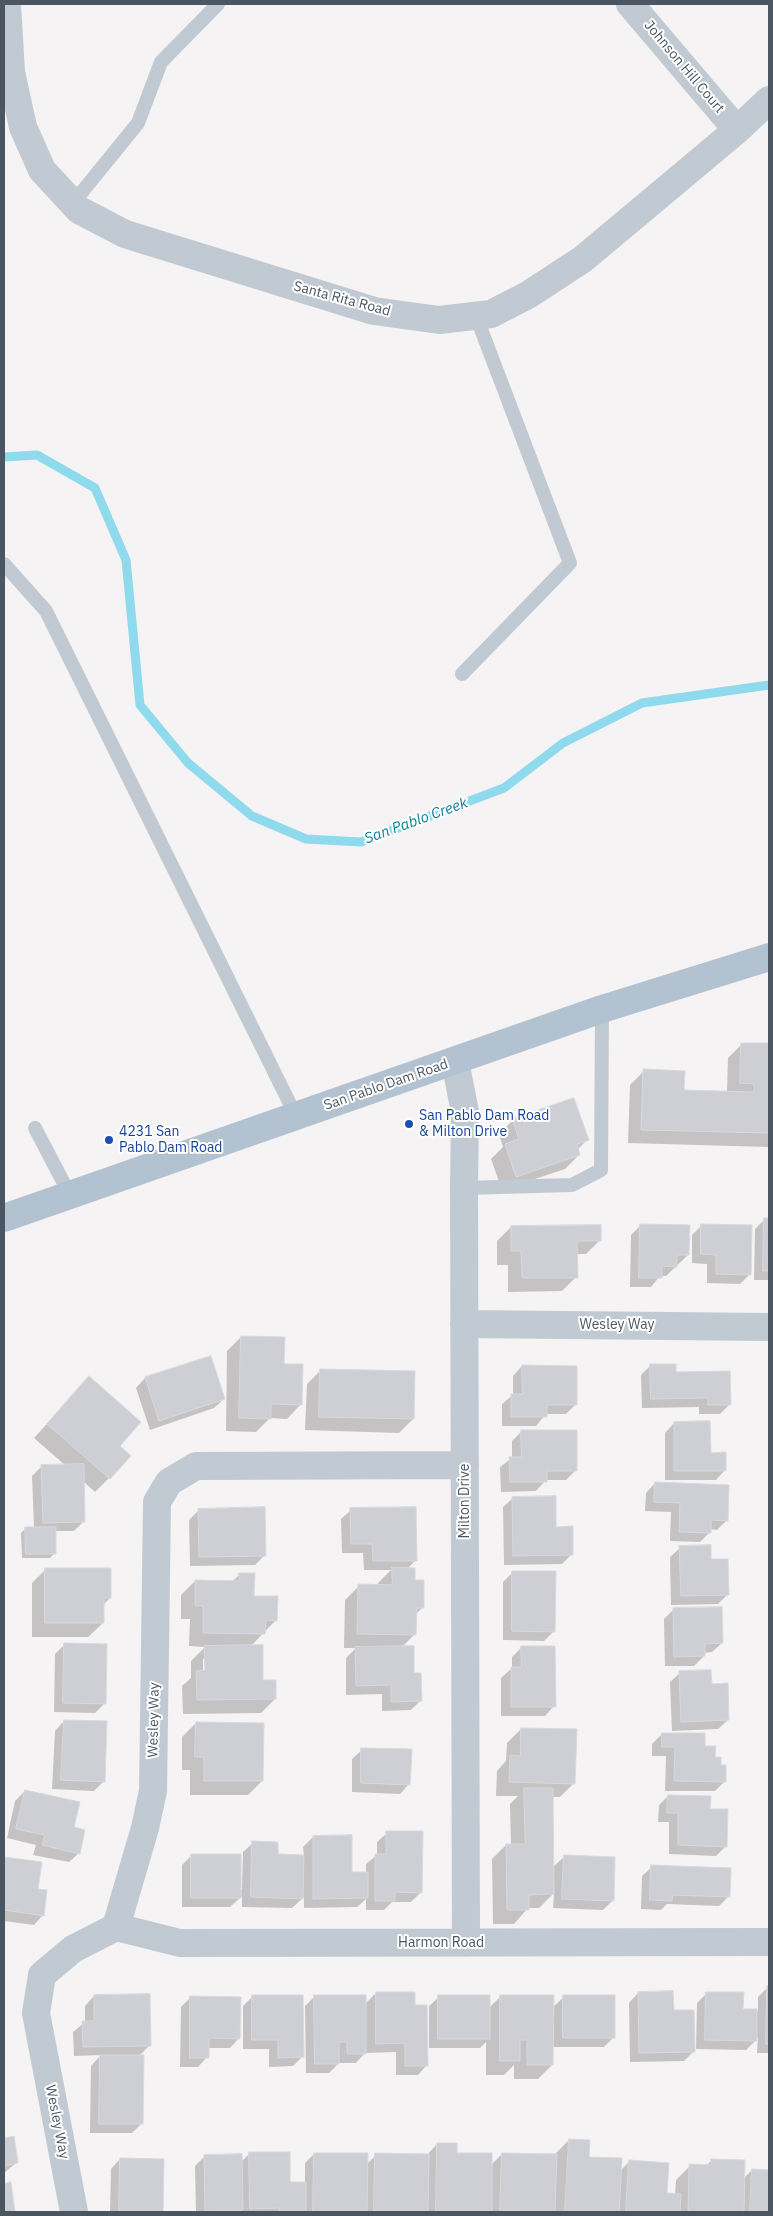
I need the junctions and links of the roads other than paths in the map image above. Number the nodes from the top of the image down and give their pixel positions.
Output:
1 (7, 4) edge
2 (218, 4) edge
3 (630, 4) edge
4 (769, 100) edge
5 (737, 130) junction
6 (73, 203) junction
7 (476, 316) junction
8 (4, 564) edge
9 (462, 674) dead end
10 (769, 957) edge
11 (602, 1010) junction
12 (455, 1061) junction
13 (296, 1116) junction
14 (35, 1128) dead end
15 (464, 1188) junction
16 (70, 1195) junction
17 (4, 1218) edge
18 (464, 1324) junction
19 (769, 1326) edge
20 (465, 1465) junction
21 (116, 1927) junction
22 (769, 1942) edge
23 (466, 1943) junction
24 (74, 2212) edge

1 - 6 street, Santa Rita Road
2 - 6 lane
3 - 5 street, Johnson Hill Court
4 - 5 street, Santa Rita Road
5 - 7 street, Santa Rita Road
6 - 7 street, Santa Rita Road
7 - 9 lane
8 - 13 lane
10 - 11 main road, San Pablo Dam Road
11 - 12 main road, San Pablo Dam Road
11 - 15 lane
12 - 13 main road, San Pablo Dam Road
12 - 15 street, Milton Drive
13 - 16 main road, San Pablo Dam Road
14 - 16 lane
15 - 18 street, Milton Drive
16 - 17 main road, San Pablo Dam Road
18 - 19 street, Wesley Way
18 - 20 street, Milton Drive
20 - 21 street, Wesley Way
20 - 23 street, Milton Drive
21 - 23 street, Harmon Road
21 - 24 street, Wesley Way
22 - 23 street, Harmon Road

